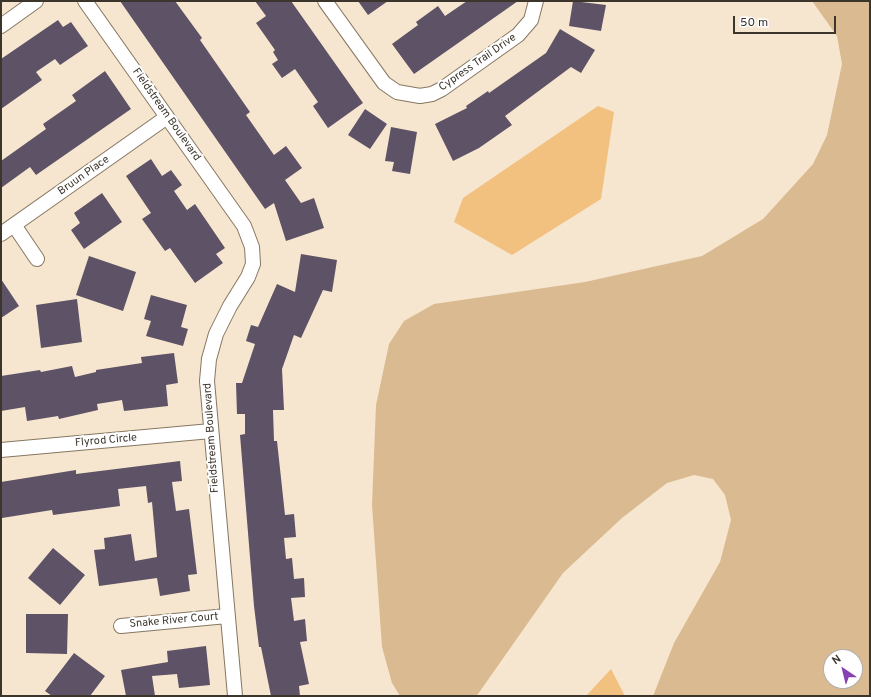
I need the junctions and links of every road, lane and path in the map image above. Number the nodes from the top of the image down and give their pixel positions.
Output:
1 (36, 1) edge
2 (85, 1) edge
3 (325, 1) edge
4 (536, 1) edge
5 (1, 26) edge
6 (167, 117) junction
7 (14, 226) junction
8 (1, 234) edge
9 (37, 259) dead end
10 (211, 431) junction
11 (1, 450) edge
12 (227, 616) junction
13 (121, 626) dead end
14 (235, 696) edge

1 - 5 street
2 - 6 street, Fieldstream Boulevard
3 - 4 street, Cypress Trail Drive
6 - 7 street, Bruun Place
6 - 10 street, Fieldstream Boulevard
7 - 8 street, Bruun Place
7 - 9 street
10 - 11 street, Flyrod Circle
10 - 12 street, Fieldstream Boulevard
12 - 13 street, Snake River Court
12 - 14 street, Fieldstream Boulevard

